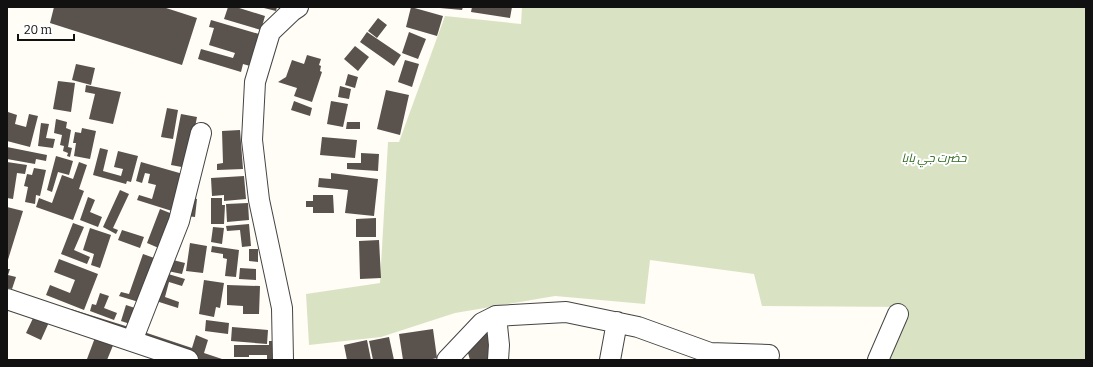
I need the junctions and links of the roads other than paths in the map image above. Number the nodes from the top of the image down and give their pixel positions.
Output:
1 (298, 7) edge
2 (201, 133) dead end
3 (7, 299) edge
4 (898, 314) dead end
5 (496, 316) junction
6 (617, 322) junction
7 (132, 341) junction
8 (769, 358) edge
9 (188, 360) edge
10 (283, 360) edge
11 (447, 360) edge
12 (498, 360) edge
13 (610, 360) edge
14 (878, 360) edge

1 - 10 street
2 - 7 street
3 - 7 street
4 - 14 street
5 - 6 street
5 - 11 street
5 - 12 street
6 - 8 street
6 - 13 street
7 - 9 street

